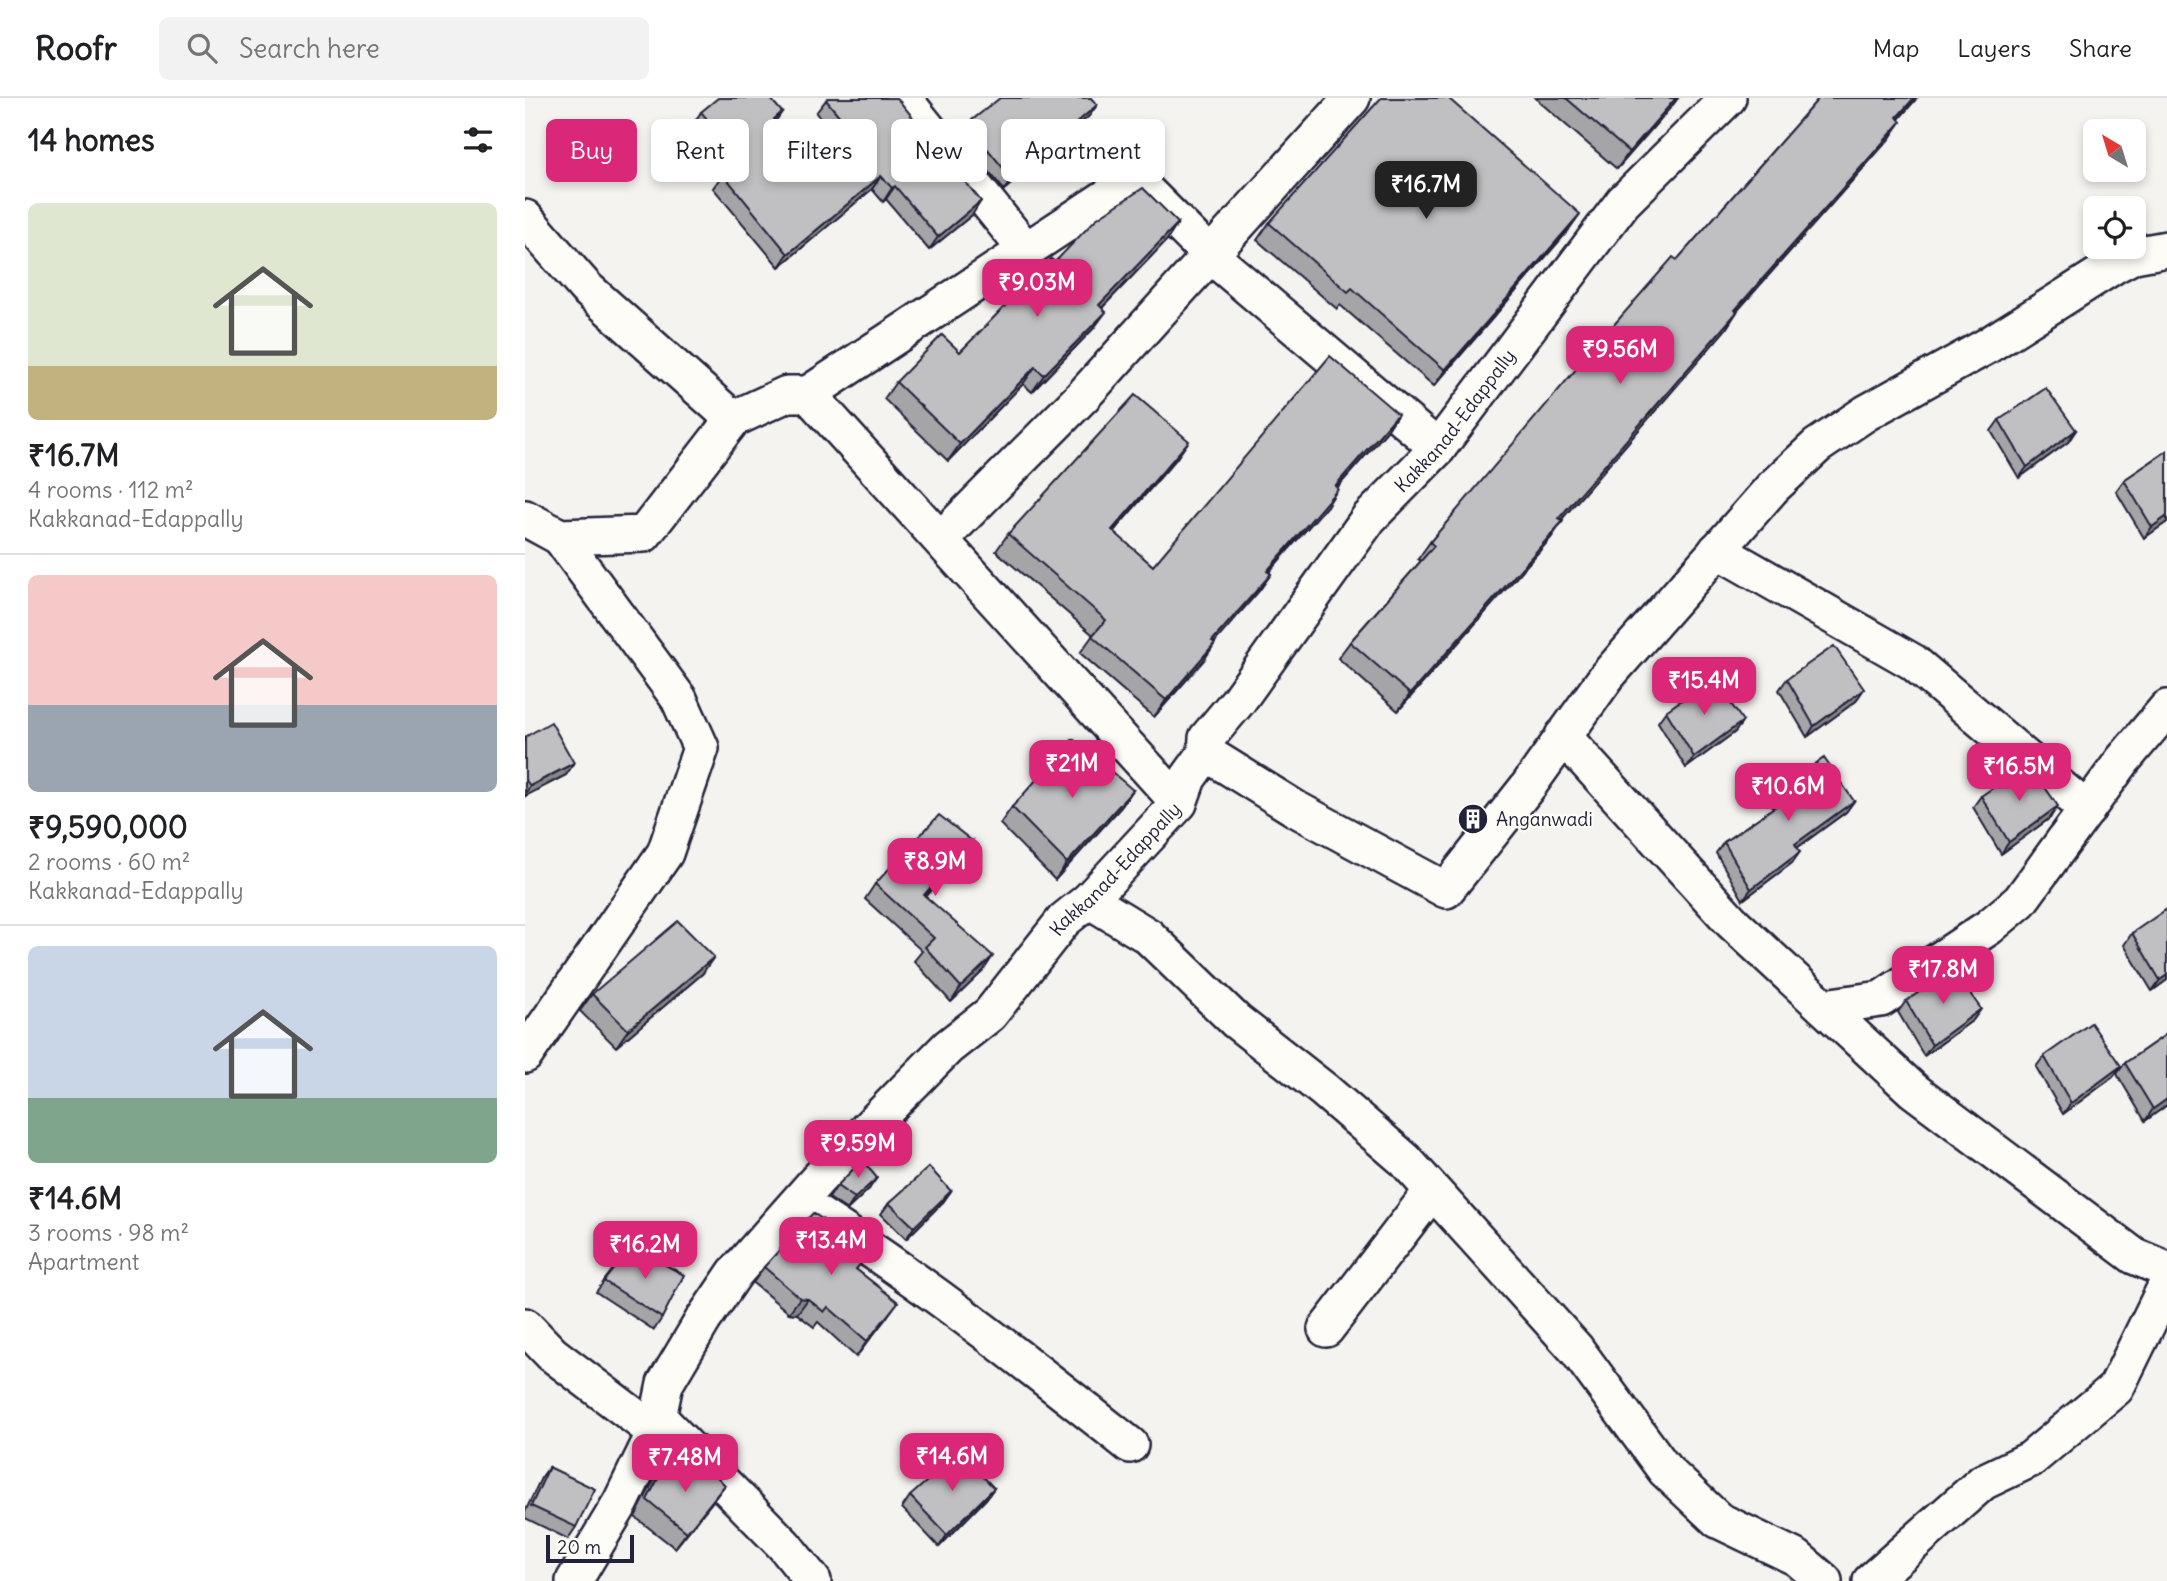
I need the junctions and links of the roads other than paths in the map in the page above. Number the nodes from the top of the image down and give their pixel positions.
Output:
1 (903, 98) edge
2 (1352, 98) edge
3 (1728, 98) edge
4 (525, 218) edge
5 (2167, 249) edge
6 (1026, 250) junction
7 (1210, 255) junction
8 (809, 394) junction
9 (733, 419) junction
10 (1438, 448) junction
11 (525, 518) edge
12 (560, 537) junction
13 (941, 539) junction
14 (1717, 550) junction
15 (2167, 708) edge
16 (1563, 736) junction
17 (1206, 753) junction
18 (1179, 803) junction
19 (2087, 810) junction
20 (1089, 900) junction
21 (1824, 1007) junction
22 (525, 1055) edge
23 (1432, 1191) junction
24 (800, 1203) junction
25 (2167, 1270) edge
26 (2167, 1284) edge
27 (525, 1326) edge
28 (1326, 1329) dead end
29 (657, 1424) junction
30 (1130, 1446) dead end
31 (574, 1581) edge
32 (813, 1581) edge
33 (1824, 1581) edge
34 (1871, 1581) edge

1 - 6 street
2 - 7 street
3 - 10 street, Kakkanad-Edappally
4 - 9 street
5 - 14 street
6 - 7 street
6 - 8 street
7 - 10 street
7 - 13 street
8 - 9 street
8 - 13 street
9 - 12 street
10 - 17 street, Kakkanad-Edappally
11 - 12 street
12 - 22 street
13 - 18 street
14 - 16 street
14 - 19 street
15 - 19 street
16 - 17 street
16 - 21 street
17 - 18 street, Kakkanad-Edappally
18 - 20 street, Kakkanad-Edappally
19 - 21 street
20 - 23 street
20 - 24 street, Kakkanad-Edappally
21 - 25 street
23 - 28 street
23 - 33 street
24 - 29 street, Kakkanad-Edappally
24 - 30 street
26 - 34 street
27 - 29 street
29 - 31 street, Kakkanad-Edappally
29 - 32 street

